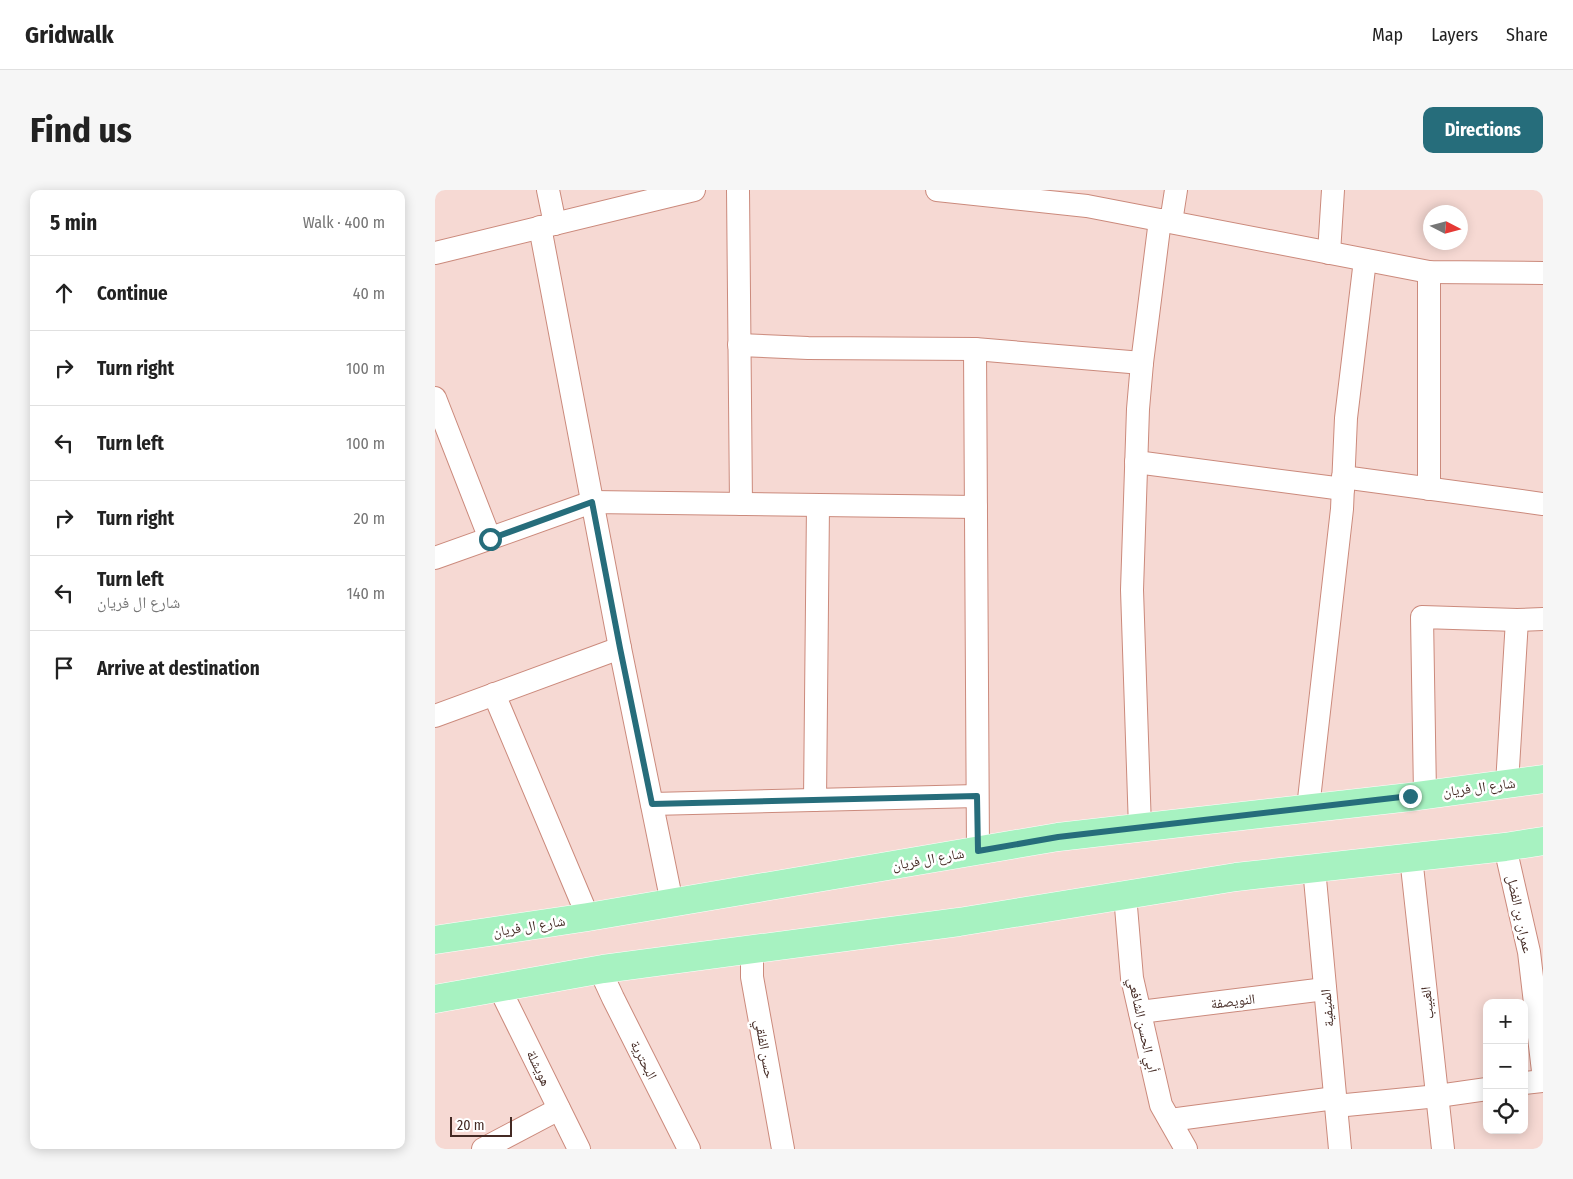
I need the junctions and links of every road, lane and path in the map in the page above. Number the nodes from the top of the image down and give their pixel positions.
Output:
1 (548, 190) edge
2 (737, 190) edge
3 (937, 190) edge
4 (1176, 190) edge
5 (1333, 190) edge
6 (683, 191) edge
7 (1087, 198) edge
8 (1165, 221) junction
9 (548, 226) junction
10 (435, 253) edge
11 (1329, 253) junction
12 (1365, 260) junction
13 (1429, 272) junction
14 (1543, 273) edge
15 (739, 345) junction
16 (975, 349) junction
17 (1142, 363) junction
18 (435, 398) edge
19 (1136, 462) junction
20 (1343, 483) junction
21 (1429, 489) junction
22 (592, 502) junction
23 (741, 504) junction
24 (1543, 504) edge
25 (818, 505) junction
26 (976, 507) junction
27 (490, 539) junction
28 (435, 558) edge
29 (1543, 619) edge
30 (1517, 620) junction
31 (620, 648) junction
32 (494, 694) junction
33 (435, 716) edge
34 (1543, 779) edge
35 (1507, 784) junction
36 (1425, 794) junction
37 (977, 796) junction
38 (815, 800) junction
39 (652, 804) junction
40 (1308, 808) junction
41 (1140, 828) junction
42 (1543, 841) edge
43 (1505, 847) junction
44 (978, 851) junction
45 (1411, 857) junction
46 (1314, 868) junction
47 (1125, 895) junction
48 (673, 902) junction
49 (588, 917) junction
50 (435, 940) edge
51 (752, 949) junction
52 (600, 970) junction
53 (499, 987) junction
54 (1325, 989) junction
55 (435, 999) edge
56 (1140, 1012) junction
57 (1543, 1073) edge
58 (1528, 1081) edge
59 (1483, 1090) edge
60 (1437, 1096) junction
61 (1336, 1102) junction
62 (559, 1109) junction
63 (1170, 1120) junction
64 (483, 1149) edge
65 (579, 1149) edge
66 (689, 1149) edge
67 (783, 1149) edge
68 (1186, 1149) edge
69 (1340, 1149) edge
70 (1443, 1149) edge

1 - 9 street
2 - 15 street
3 - 7 street
4 - 8 street
5 - 11 street
6 - 9 street
7 - 8 street
8 - 11 street
8 - 17 street
9 - 10 street
9 - 22 street
11 - 12 street
12 - 13 street
12 - 20 street
13 - 14 street
13 - 21 street
15 - 16 street
15 - 23 street
16 - 17 street
16 - 26 street
17 - 19 street
18 - 27 street
19 - 20 street
19 - 41 street
20 - 21 street
20 - 40 street
21 - 24 street
22 - 23 street
22 - 27 street
22 - 31 street
23 - 25 street
25 - 26 street
25 - 38 street
26 - 37 street
27 - 28 street
29 - 30 street
30 - 35 street
30 - 36 street
31 - 32 street
31 - 39 street
32 - 33 street
32 - 49 street
34 - 35 main road, شارع ال فريان
35 - 36 main road, شارع ال فريان
36 - 40 main road, شارع ال فريان
37 - 38 street
37 - 44 street
38 - 39 street
39 - 48 street
40 - 41 main road, شارع ال فريان
41 - 44 main road, شارع ال فريان
42 - 43 main road
43 - 45 main road
43 - 57 street, عمران بن الفضل
44 - 48 main road, شارع ال فريان
45 - 46 main road
45 - 60 street, الغبيب
46 - 47 main road
46 - 54 street, المنيفية
47 - 51 main road
47 - 56 street, أبي الحسن الشافعي
48 - 49 main road, شارع ال فريان
49 - 50 main road, شارع ال فريان
51 - 52 main road
51 - 67 street, حسن الفلقي
52 - 53 main road
52 - 66 street, البحترية
53 - 55 main road
53 - 62 street, هويشلة
54 - 56 street, النويصفة
54 - 61 street, المنيفية
56 - 63 street, أبي الحسن الشافعي
57 - 58 street, عمران بن الفضل
59 - 60 street
60 - 61 street
60 - 70 street, الغبيب
61 - 63 street
61 - 69 street, المنيفية
62 - 64 street
62 - 65 street, هويشلة
63 - 68 street, أبي الحسن الشافعي

